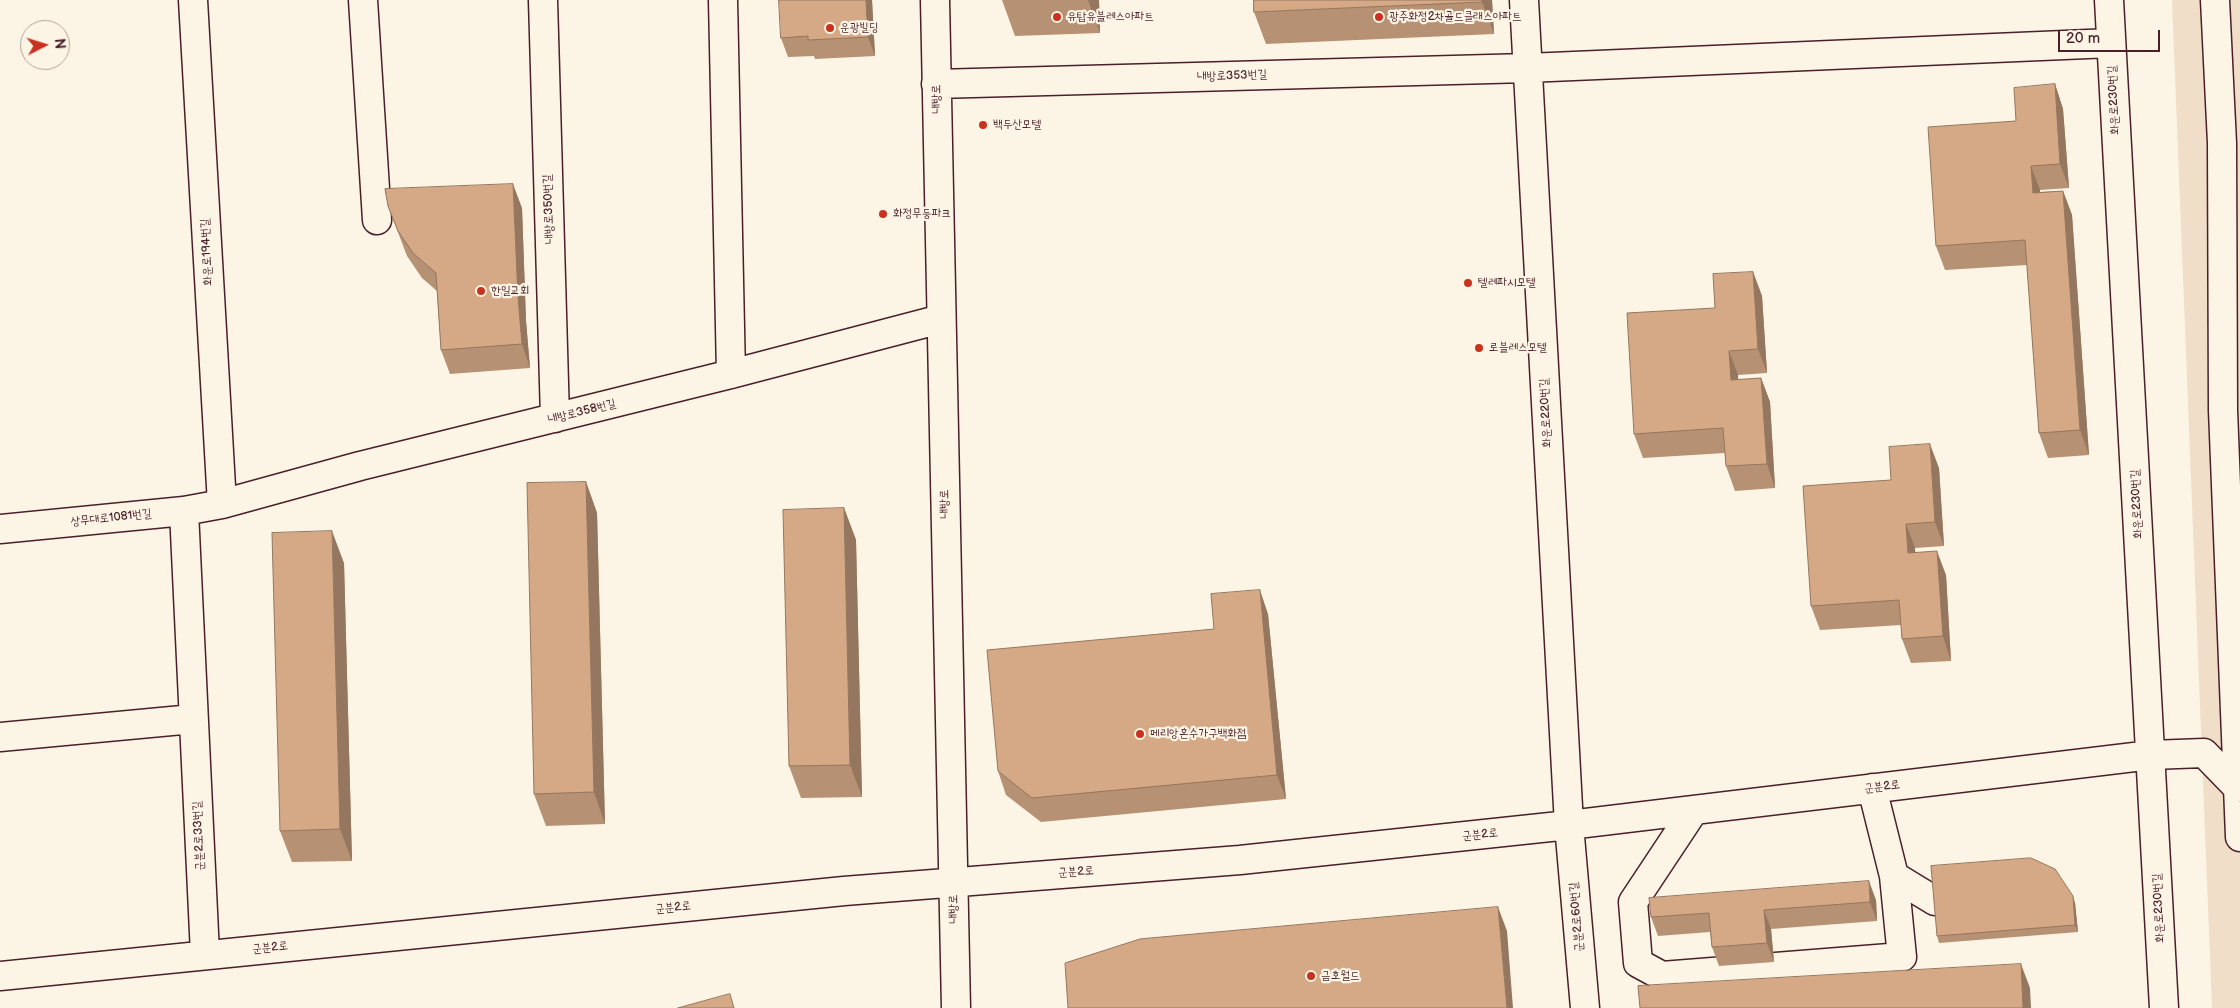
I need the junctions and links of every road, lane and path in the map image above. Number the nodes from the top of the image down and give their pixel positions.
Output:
1 (193, 0) edge
2 (363, 0) edge
3 (544, 0) edge
4 (723, 0) edge
5 (935, 0) edge
6 (1524, 0) edge
7 (2109, 0) edge
8 (2215, 0) edge
9 (2111, 43) junction
10 (1527, 68) junction
11 (936, 84) junction
12 (2231, 140) edge
13 (377, 220) dead end
14 (942, 319) junction
15 (731, 374) junction
16 (2232, 409) edge
17 (555, 418) junction
18 (222, 504) junction
19 (184, 511) junction
20 (0, 529) edge
21 (193, 719) junction
22 (0, 737) edge
23 (2151, 755) junction
24 (1872, 788) junction
25 (2238, 788) junction
26 (1694, 810) junction
27 (1569, 825) junction
28 (2240, 837) edge
29 (1894, 876) junction
30 (953, 881) junction
31 (1935, 901) edge
32 (205, 954) junction
33 (0, 976) edge
34 (2163, 1007) edge
35 (956, 1008) edge
36 (1585, 1008) edge

1 - 18 street, 화운로194번길
2 - 13 street
3 - 17 street, 내방로350번길
4 - 15 street
5 - 11 street, 내방로
6 - 10 street, 화운로220번길
7 - 9 street, 화운로230번길
8 - 12 street
9 - 10 street, 내방로353번길
9 - 23 street, 화운로230번길
10 - 11 street, 내방로353번길
10 - 27 street, 화운로220번길
11 - 14 street, 내방로
12 - 16 street
14 - 15 street, 내방로358번길
14 - 30 street, 내방로
15 - 17 street, 내방로358번길
16 - 25 street
17 - 18 street, 내방로358번길
18 - 19 street, 상무대로1081번길
19 - 20 street, 상무대로1081번길
19 - 21 street, 군분2로33번길
21 - 22 street
21 - 32 street, 군분2로33번길
23 - 24 street, 군분2로
23 - 25 street, 군분2로
23 - 34 street, 화운로230번길
24 - 26 street, 군분2로
24 - 29 street
25 - 28 street
26 - 27 street, 군분2로
26 - 29 street
27 - 30 street, 군분2로
27 - 36 street, 군분2로60번길
29 - 31 street
30 - 32 street, 군분2로
30 - 35 street, 내방로
32 - 33 street, 군분2로

